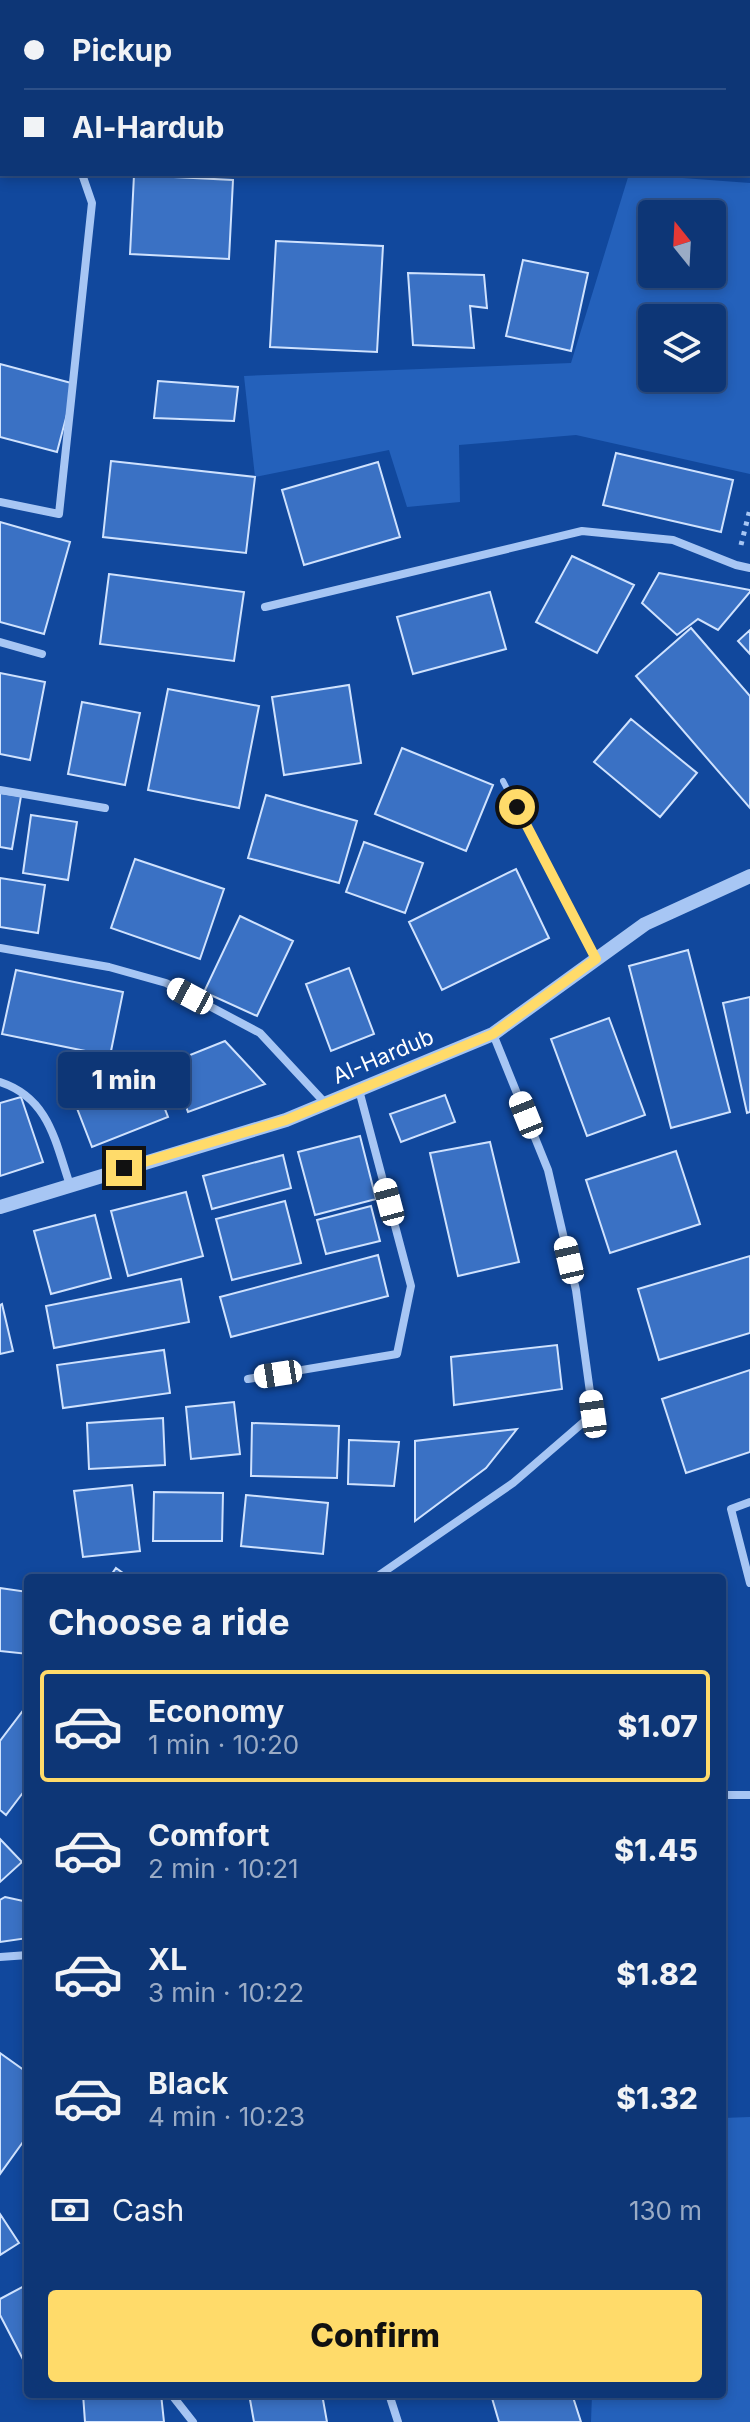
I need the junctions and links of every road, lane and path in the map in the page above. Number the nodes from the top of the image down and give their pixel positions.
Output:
1 (83, 176) edge
2 (0, 502) edge
3 (750, 509) edge
4 (736, 565) junction
5 (750, 568) edge
6 (265, 607) dead end
7 (0, 642) edge
8 (42, 654) dead end
9 (503, 781) dead end
10 (0, 790) edge
11 (105, 808) dead end
12 (750, 876) edge
13 (0, 948) edge
14 (596, 959) junction
15 (493, 1034) junction
16 (0, 1082) edge
17 (359, 1090) junction
18 (326, 1104) junction
19 (70, 1185) junction
20 (0, 1207) edge
21 (248, 1379) dead end
22 (750, 1502) edge
23 (381, 1574) edge
24 (750, 1583) edge
25 (726, 1795) edge
26 (750, 1795) edge
27 (24, 1955) edge
28 (0, 1957) edge
29 (174, 2398) edge
30 (390, 2398) edge
31 (193, 2422) edge
32 (398, 2422) edge

1 - 2 street
3 - 4 path
4 - 5 street
4 - 6 street
7 - 8 street
9 - 14 lane
10 - 11 street
12 - 14 street, Al-Hardub
13 - 18 street
14 - 15 street, Al-Hardub
15 - 17 street, Al-Hardub
15 - 23 street
16 - 19 street
17 - 18 street, Al-Hardub
17 - 21 street
18 - 19 street, Al-Hardub
19 - 20 street, Al-Hardub
22 - 24 street
25 - 26 street
27 - 28 street
29 - 31 street
30 - 32 street

